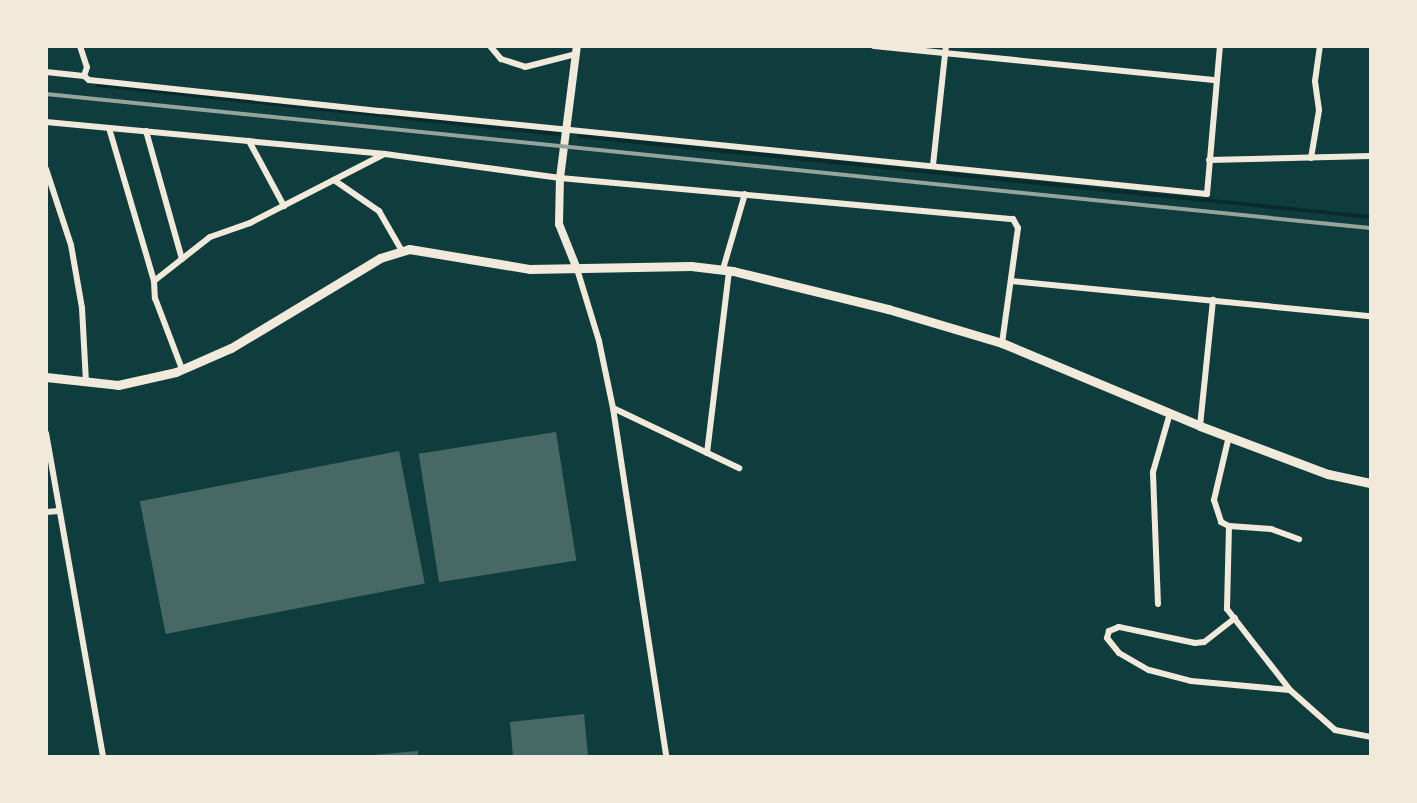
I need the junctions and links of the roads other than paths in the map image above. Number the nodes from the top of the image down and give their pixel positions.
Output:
1 (80, 46) edge
2 (490, 46) edge
3 (874, 46) edge
4 (1220, 46) edge
5 (1320, 46) edge
6 (577, 50) edge
7 (945, 50) edge
8 (46, 72) edge
9 (84, 76) junction
10 (1216, 80) junction
11 (46, 122) edge
12 (109, 128) junction
13 (568, 129) junction
14 (146, 131) junction
15 (249, 141) junction
16 (385, 154) junction
17 (1371, 156) edge
18 (1311, 158) junction
19 (1209, 160) junction
20 (933, 165) junction
21 (46, 169) edge
22 (560, 178) junction
23 (334, 180) junction
24 (745, 194) junction
25 (284, 206) junction
26 (402, 251) junction
27 (182, 259) junction
28 (577, 269) junction
29 (726, 270) junction
30 (154, 281) junction
31 (1011, 281) junction
32 (1213, 300) junction
33 (1371, 316) edge
34 (1002, 343) junction
35 (182, 369) junction
36 (46, 377) edge
37 (86, 384) junction
38 (613, 408) junction
39 (1170, 413) junction
40 (1200, 426) junction
41 (46, 433) edge
42 (1229, 436) junction
43 (47, 438) edge
44 (707, 453) junction
45 (739, 468) dead end
46 (1371, 483) edge
47 (59, 511) junction
48 (46, 513) edge
49 (1228, 526) junction
50 (1299, 539) dead end
51 (1158, 604) dead end
52 (1234, 618) junction
53 (1290, 690) junction
54 (1371, 737) edge
55 (103, 756) edge
56 (666, 756) edge

1 - 9 street
2 - 6 street
3 - 7 street
4 - 10 street
5 - 18 street
6 - 13 street
7 - 10 street
7 - 20 street
8 - 9 street
9 - 13 street
10 - 19 street
11 - 12 street
12 - 14 street
12 - 30 street
13 - 20 street
13 - 22 street
14 - 15 street
14 - 27 street
15 - 16 street
15 - 25 street
16 - 22 street
16 - 23 street
17 - 18 street
18 - 19 street
19 - 20 street
21 - 37 street
22 - 24 street
22 - 28 street
23 - 25 street
23 - 26 street
24 - 29 street
24 - 31 street
25 - 27 street
26 - 28 main road
26 - 35 main road
27 - 30 street
28 - 29 main road
28 - 38 street
29 - 34 main road
29 - 44 street
30 - 35 street
31 - 32 street
31 - 34 street
32 - 33 street
32 - 40 street
34 - 39 main road
35 - 37 main road
36 - 37 main road
38 - 44 street
38 - 56 street
39 - 40 main road
39 - 51 street
40 - 42 main road
41 - 43 street
42 - 46 main road
42 - 49 street
43 - 47 street
44 - 45 street
47 - 48 street
47 - 55 street
49 - 50 street
49 - 52 street
52 - 53 street
52 - 53 street
53 - 54 street

